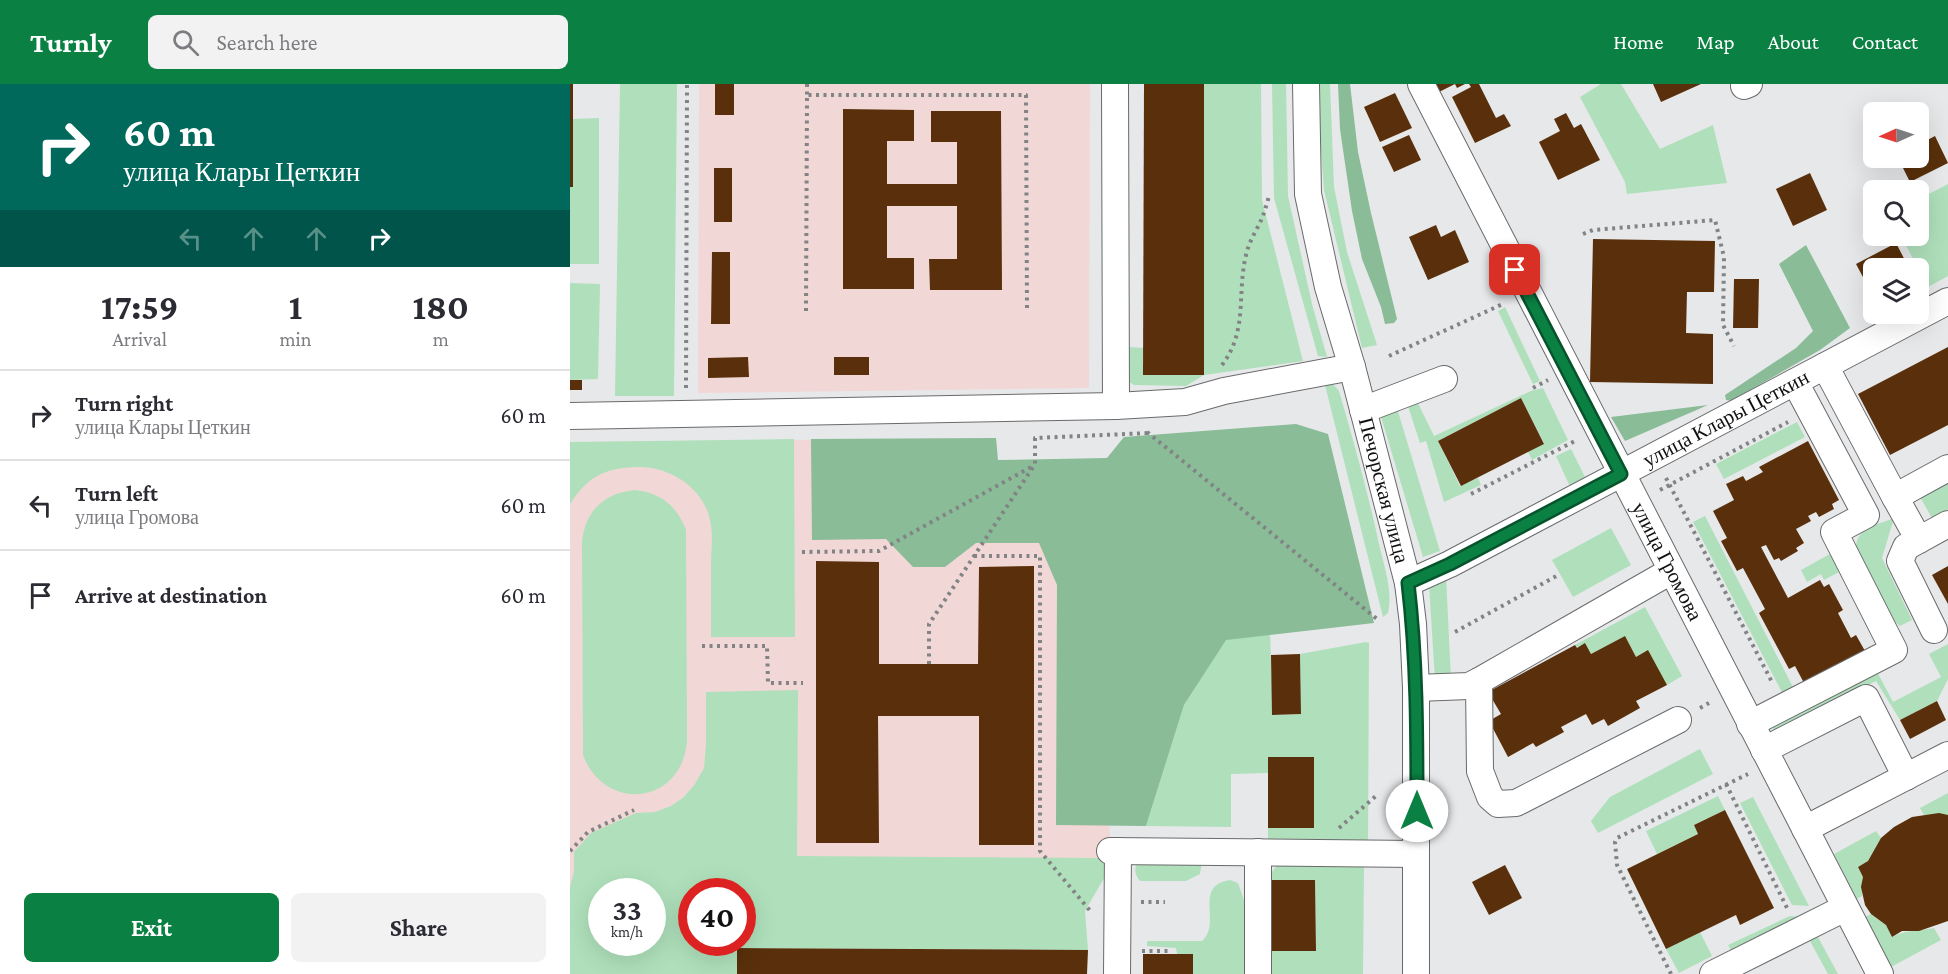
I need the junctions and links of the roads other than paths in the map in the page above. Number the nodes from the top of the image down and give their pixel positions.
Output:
1 (1116, 84) edge
2 (1306, 84) edge
3 (1420, 84) edge
4 (1948, 301) edge
5 (1825, 366) junction
6 (1352, 368) junction
7 (1444, 380) dead end
8 (1795, 382) junction
9 (1116, 406) junction
10 (1363, 410) junction
11 (570, 416) edge
12 (1948, 468) edge
13 (1621, 474) junction
14 (1895, 497) junction
15 (1948, 524) edge
16 (1919, 540) junction
17 (1671, 571) junction
18 (1408, 583) junction
19 (1934, 630) dead end
20 (1479, 681) junction
21 (1416, 688) junction
22 (1678, 720) dead end
23 (1750, 724) junction
24 (1948, 755) edge
25 (1767, 756) junction
26 (1906, 777) junction
27 (1805, 829) junction
28 (1258, 852) junction
29 (1416, 854) junction
30 (1845, 908) junction
31 (1118, 974) edge
32 (1258, 974) edge
33 (1416, 974) edge
34 (1713, 974) edge
35 (1880, 974) edge

1 - 9 street
2 - 6 street, Печорская улица
3 - 13 street, улица Громова
4 - 5 street, улица Клары Цеткин
5 - 8 street, улица Клары Цеткин
5 - 14 street
6 - 9 street
6 - 10 street, Печорская улица
7 - 10 street
8 - 13 street, улица Клары Цеткин
8 - 23 street
9 - 11 street
10 - 18 street, Печорская улица
12 - 14 street
13 - 17 street, улица Громова
13 - 18 street, улица Клары Цеткин
14 - 16 street
15 - 16 street
16 - 19 street
17 - 20 street
17 - 23 street, улица Громова
18 - 21 street, Печорская улица
20 - 21 street
20 - 22 street
21 - 29 street, Печорская улица
23 - 25 street, улица Громова
24 - 26 street
25 - 26 street
25 - 27 street, улица Громова
26 - 27 street
27 - 30 street, улица Громова
28 - 29 street
28 - 31 street
28 - 32 street
29 - 33 street, Печорская улица
30 - 34 street
30 - 35 street, улица Громова

